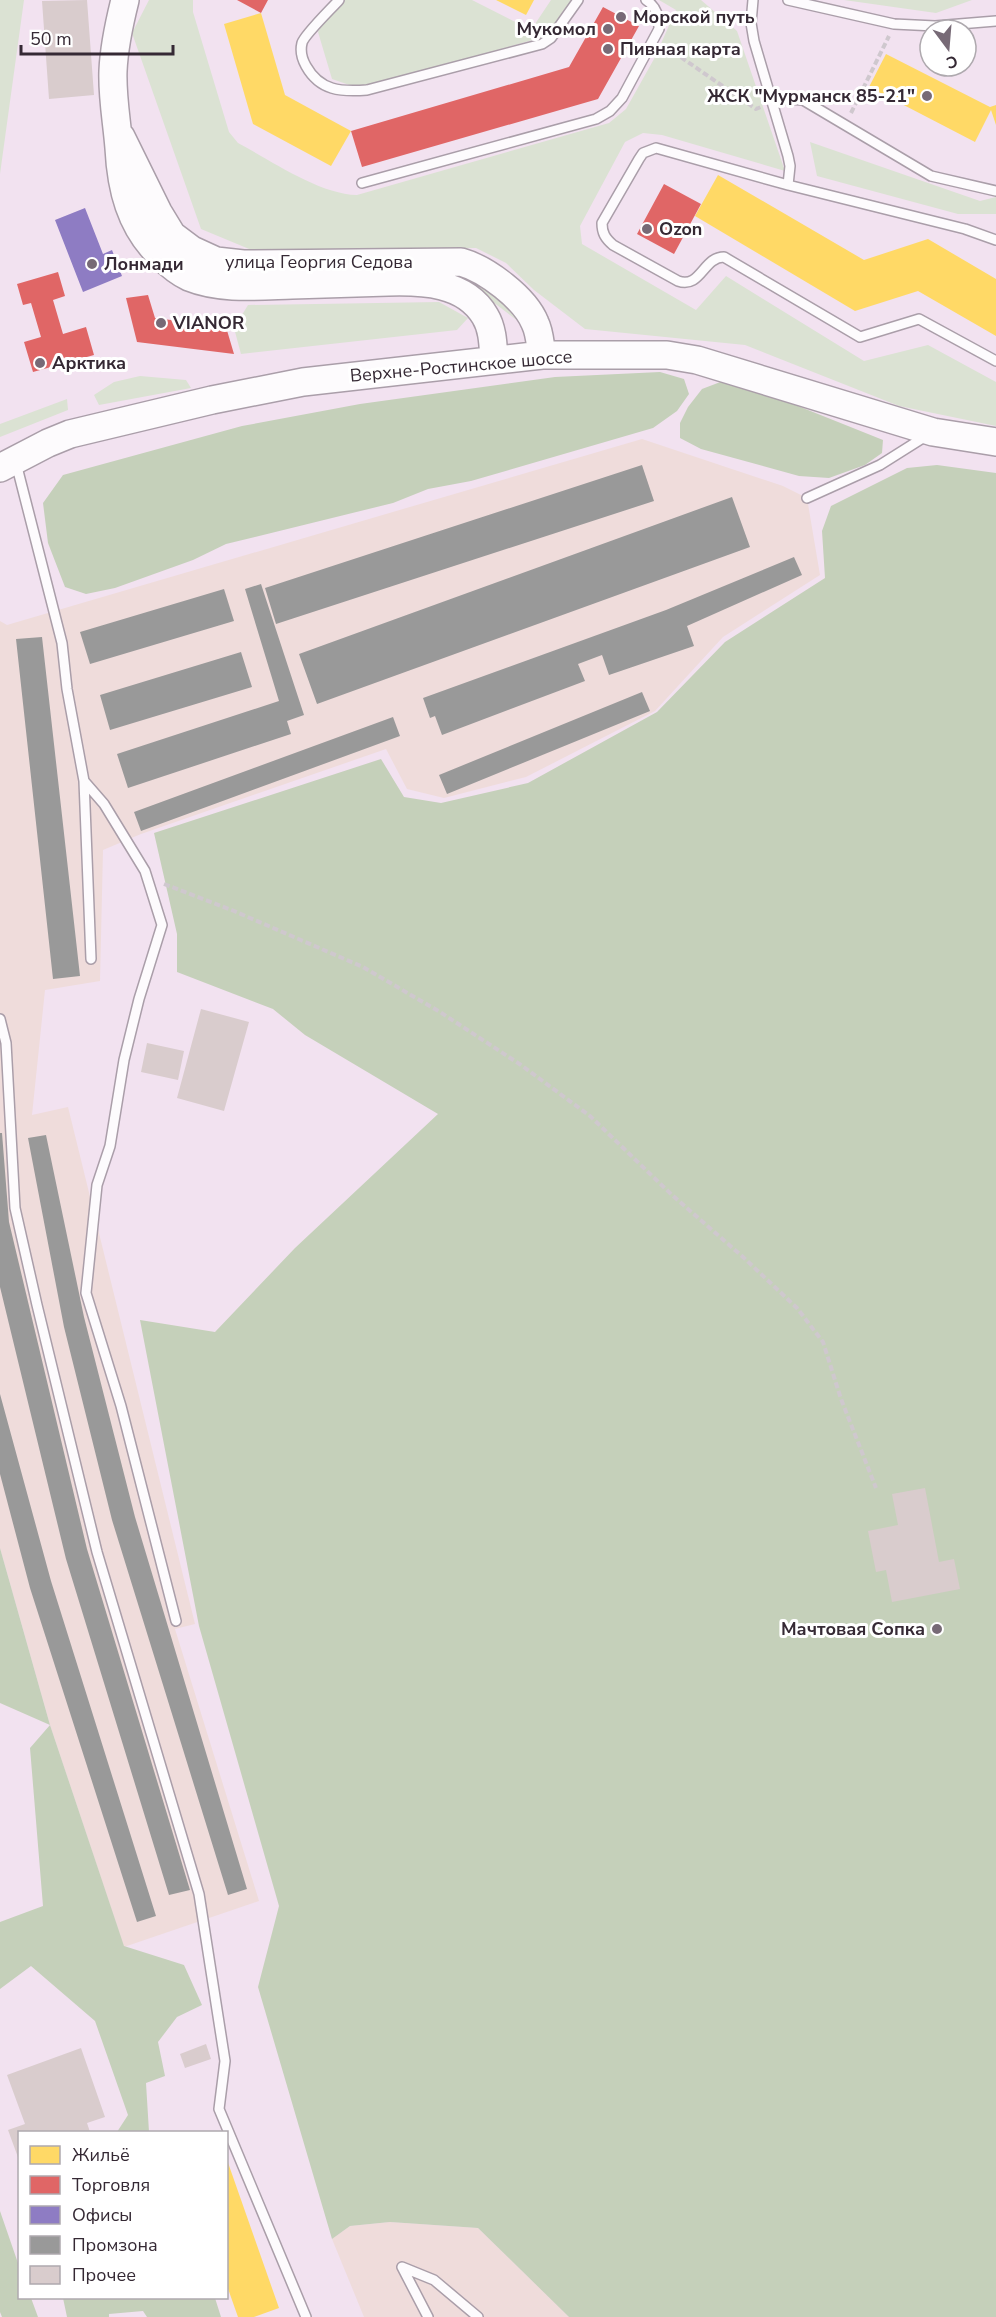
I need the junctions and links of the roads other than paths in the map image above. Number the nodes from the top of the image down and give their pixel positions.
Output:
1 (126, 0) edge
2 (339, 0) edge
3 (578, 0) edge
4 (646, 0) edge
5 (753, 0) edge
6 (789, 0) edge
7 (996, 21) edge
8 (773, 102) junction
9 (118, 130) junction
10 (362, 183) dead end
11 (788, 186) junction
12 (996, 191) edge
13 (996, 240) edge
14 (542, 355) junction
15 (494, 360) junction
16 (996, 362) edge
17 (933, 432) junction
18 (996, 442) edge
19 (8, 464) edge
20 (807, 498) dead end
21 (84, 781) junction
22 (91, 959) dead end
23 (0, 1018) edge
24 (176, 1621) dead end
25 (306, 2317) edge
26 (428, 2317) edge
27 (478, 2317) edge

1 - 9 street, улица Георгия Седова
2 - 3 lane
4 - 10 lane
5 - 8 lane
6 - 7 lane
8 - 11 lane
8 - 12 lane
9 - 14 street, улица Георгия Седова
9 - 15 street, улица Георгия Седова
11 - 13 lane
11 - 16 lane
14 - 15 street, Верхне-Ростинское шоссе
14 - 17 street, Верхне-Ростинское шоссе
15 - 19 street, Верхне-Ростинское шоссе
17 - 18 street, Верхне-Ростинское шоссе
17 - 20 lane
19 - 21 lane
21 - 22 lane
21 - 24 lane
23 - 25 lane
26 - 27 lane

